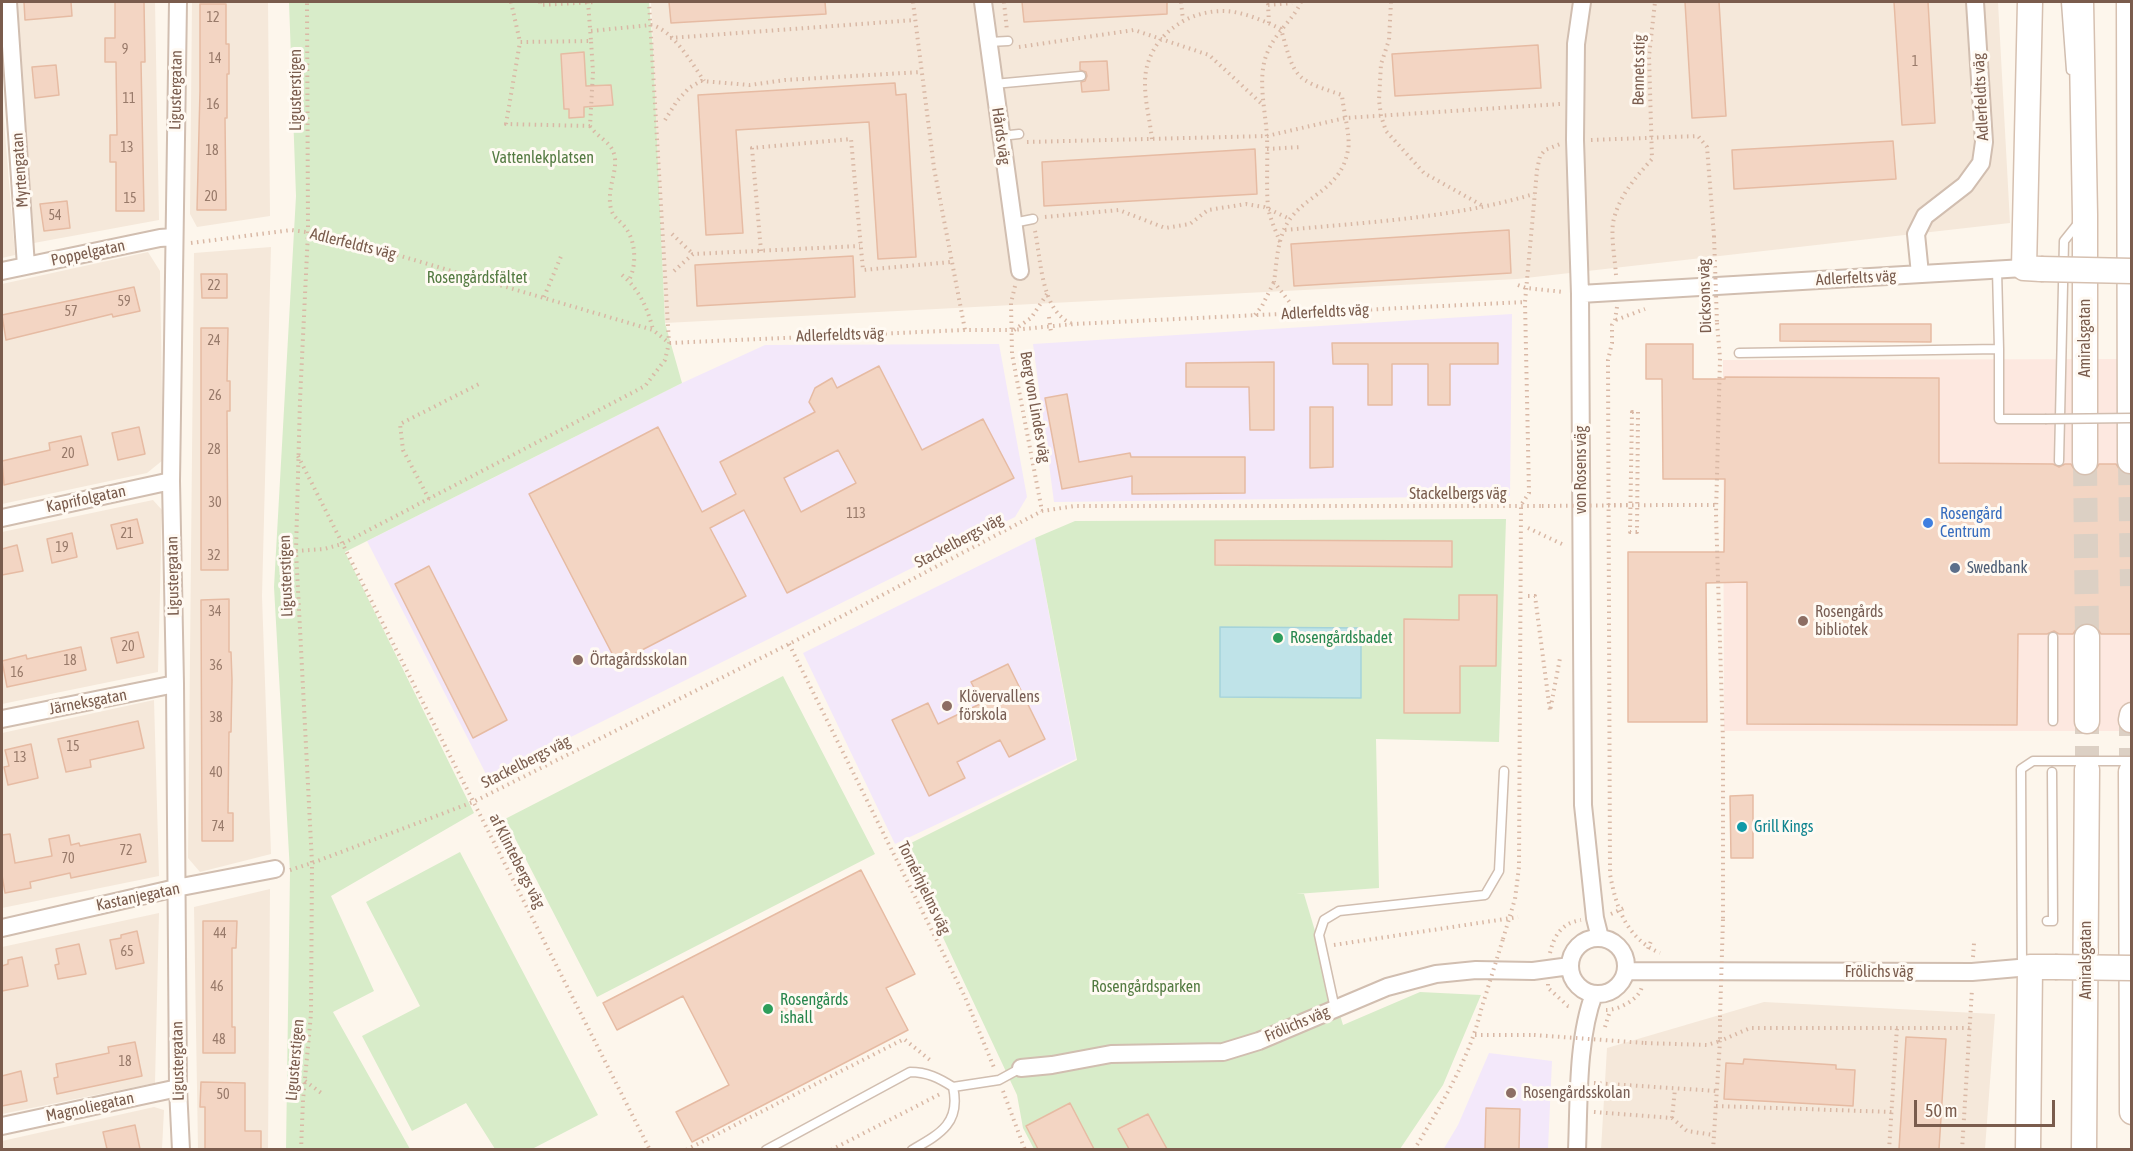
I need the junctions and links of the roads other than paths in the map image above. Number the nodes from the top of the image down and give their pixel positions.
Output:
1 (8, 2) edge
2 (178, 2) edge
3 (983, 2) edge
4 (1582, 2) edge
5 (1976, 2) edge
6 (2030, 2) edge
7 (2066, 2) edge
8 (2080, 2) edge
9 (2129, 2) edge
10 (989, 42) junction
11 (2130, 44) edge
12 (1009, 45) road end
13 (1080, 76) dead end
14 (2071, 79) dead end
15 (994, 84) junction
16 (1001, 136) junction
17 (1019, 138) road end
18 (2074, 149) dead end
19 (2085, 215) junction
20 (1033, 219) road end
21 (1013, 223) junction
22 (174, 237) junction
23 (26, 266) junction
24 (2033, 268) junction
25 (1997, 270) junction
26 (2, 271) edge
27 (1020, 271) road end
28 (2132, 271) edge
29 (1920, 274) junction
30 (1580, 294) junction
31 (2000, 348) junction
32 (1739, 353) dead end
33 (2132, 418) edge
34 (2059, 461) dead end
35 (2130, 461) edge
36 (2085, 462) tunnel mouth
37 (171, 481) junction
38 (2, 518) edge
39 (2054, 637) dead end
40 (2087, 637) tunnel mouth
41 (175, 684) junction
42 (2132, 715) edge
43 (2, 719) edge
44 (2132, 720) edge
45 (2053, 721) dead end
46 (2087, 721) tunnel mouth
47 (2132, 760) edge
48 (2087, 770) tunnel mouth
49 (1504, 771) dead end
50 (2052, 772) dead end
51 (2131, 772) edge
52 (275, 869) road end
53 (176, 888) junction
54 (2047, 921) dead end
55 (2, 928) edge
56 (1600, 938) junction
57 (1570, 966) junction
58 (2026, 967) junction
59 (2132, 968) edge
60 (1626, 971) junction
61 (1591, 1002) junction
62 (1335, 1009) junction
63 (1021, 1068) joint
64 (178, 1088) junction
65 (953, 1088) junction
66 (2131, 1101) edge
67 (2132, 1112) edge
68 (2, 1126) edge
69 (181, 1149) edge
70 (766, 1149) edge
71 (912, 1149) edge
72 (1577, 1149) edge
73 (2028, 1149) edge
74 (2084, 1149) edge

1 - 23 street, Myrtengatan
2 - 22 street, Ligustergatan
3 - 10 street, Hårds väg
4 - 30 street, von Rosens väg
5 - 29 street, Adlerfeldts väg
6 - 24 main road
7 - 14 lane
8 - 19 main road, Amiralsgatan
9 - 11 main road
10 - 12 lane
10 - 15 street, Hårds väg
11 - 35 main road
13 - 15 lane
15 - 16 street, Hårds väg
16 - 17 lane
16 - 21 street, Hårds väg
18 - 19 lane, Amiralsgatan
19 - 34 lane
19 - 36 main road, Amiralsgatan
20 - 21 lane
21 - 27 street, Hårds väg
22 - 23 street, Poppelgatan
22 - 37 street, Ligustergatan
23 - 26 street, Poppelgatan
24 - 25 street, Adlerfelts väg
24 - 28 main road, Adlerfelts väg, bridge
25 - 29 street, Adlerfelts väg
25 - 31 lane
29 - 30 street, Adlerfelts väg
30 - 56 street, von Rosens väg
31 - 32 lane
31 - 33 lane, bridge
37 - 38 street, Kaprifolgatan
37 - 41 street, Ligustergatan
39 - 45 lane
40 - 46 main road
41 - 43 street, Järneksgatan
41 - 53 street, Ligustergatan
42 - 44 main road
47 - 58 lane
48 - 74 main road, Amiralsgatan
49 - 62 lane
50 - 54 lane
51 - 66 main road
52 - 53 street, Kastanjegatan
53 - 55 street, Kastanjegatan
53 - 64 street, Ligustergatan
56 - 57 street
56 - 60 street
57 - 61 street
57 - 62 street, Frölichs väg
58 - 59 main road, Frölichs väg, bridge
58 - 60 street, Frölichs väg
58 - 73 main road
60 - 61 street
61 - 72 street
62 - 63 street, Frölichs väg
63 - 65 lane
64 - 68 street, Magnoliegatan
64 - 69 street, Ligustergatan
65 - 70 lane
65 - 71 lane
66 - 67 main road

